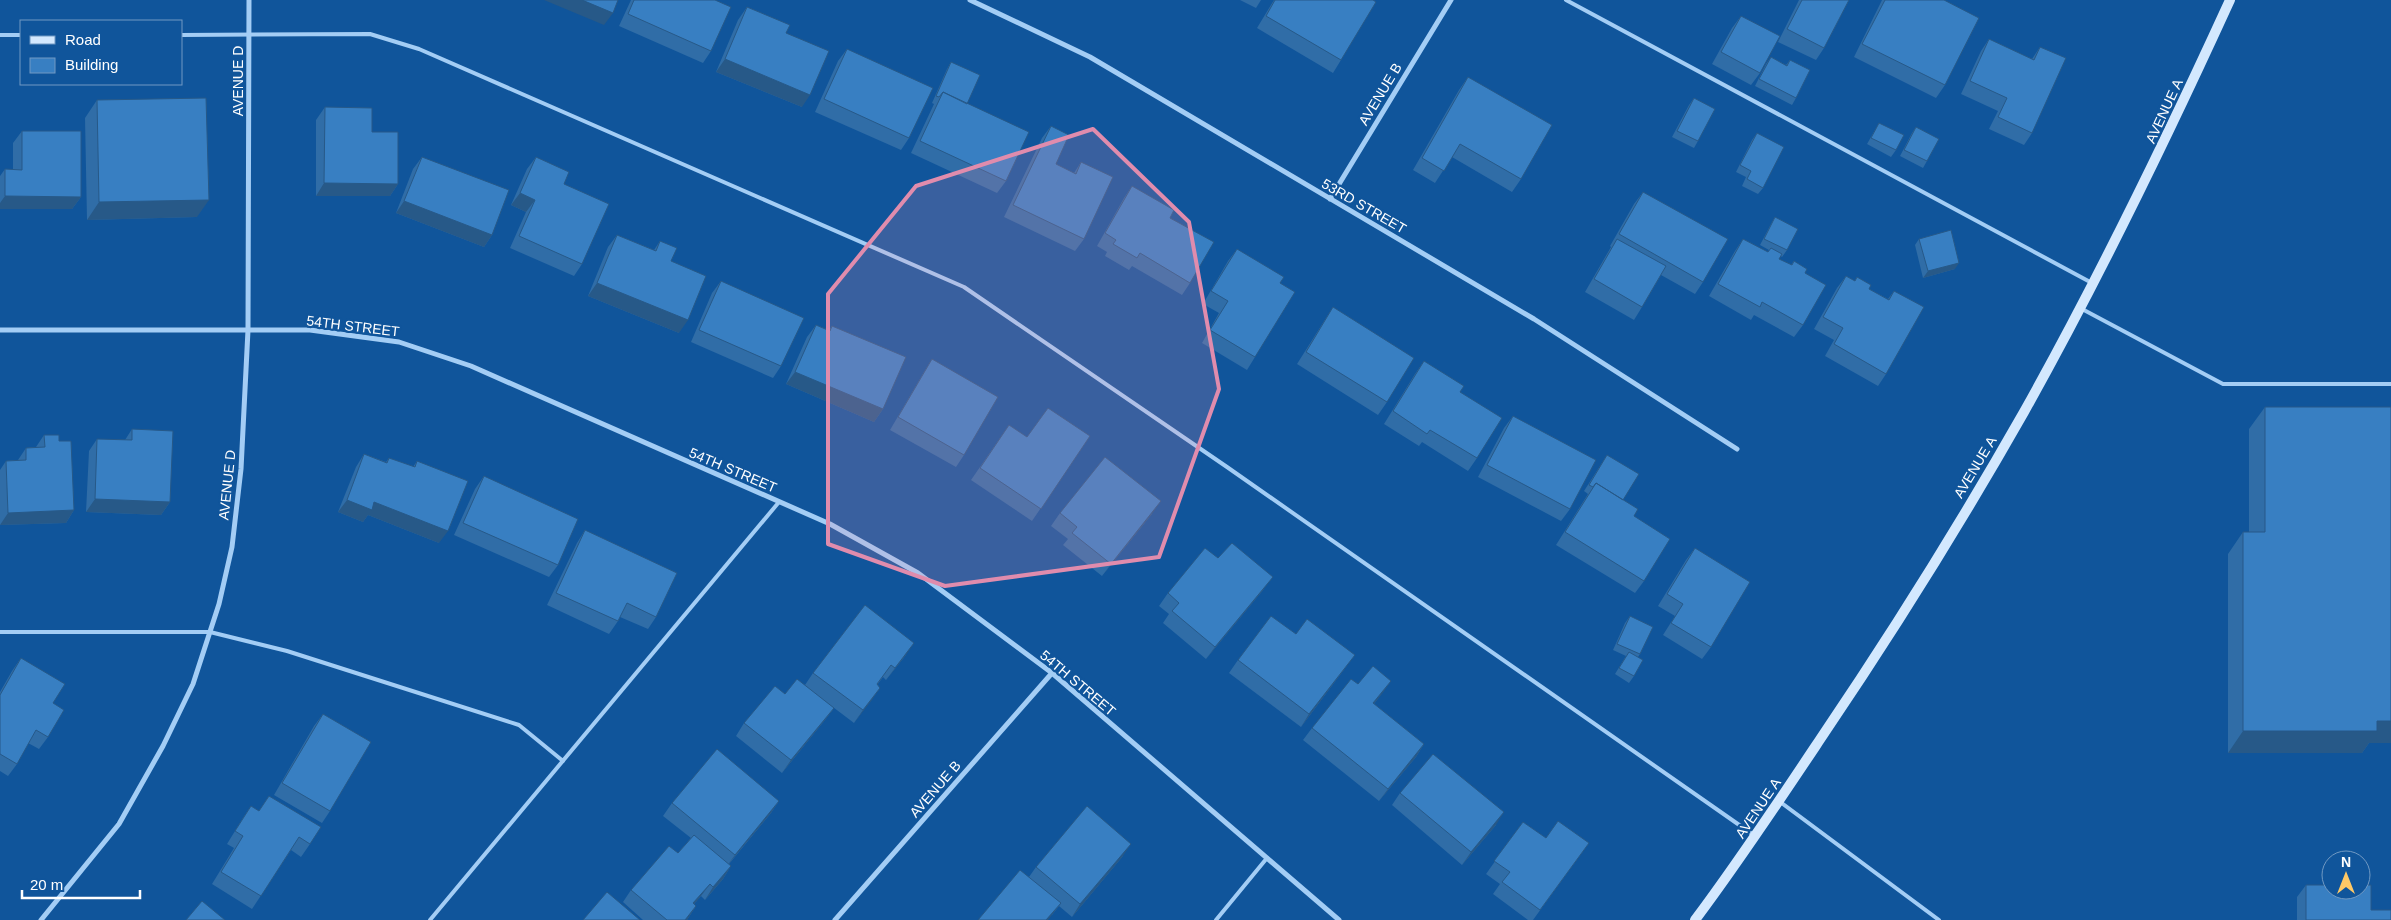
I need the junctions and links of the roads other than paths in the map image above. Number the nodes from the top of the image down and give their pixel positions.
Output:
1 (249, 0) edge
2 (970, 0) edge
3 (1450, 0) edge
4 (1566, 0) edge
5 (2230, 0) edge
6 (0, 35) edge
7 (20, 35) edge
8 (182, 35) edge
9 (249, 35) junction
10 (1330, 199) junction
11 (2092, 283) junction
12 (2080, 308) junction
13 (0, 330) edge
14 (248, 330) junction
15 (2391, 384) edge
16 (1737, 448) dead end
17 (779, 502) junction
18 (0, 632) edge
19 (210, 632) junction
20 (1052, 673) junction
21 (563, 761) junction
22 (1779, 801) junction
23 (1755, 837) junction
24 (1267, 858) junction
25 (41, 920) edge
26 (430, 920) edge
27 (835, 920) edge
28 (1216, 920) edge
29 (1339, 920) edge
30 (1695, 920) edge
31 (1940, 920) edge

1 - 9 street, AVENUE D
2 - 10 street, 53RD STREET
3 - 10 street, AVENUE B
4 - 11 lane
5 - 11 main road, AVENUE A
6 - 7 lane
8 - 9 lane
9 - 14 street, AVENUE D
9 - 23 lane
10 - 16 street, 53RD STREET
11 - 12 main road, AVENUE A
12 - 15 lane
12 - 22 main road, AVENUE A
13 - 14 street, 54TH STREET
14 - 17 street, 54TH STREET
14 - 19 street, AVENUE D
17 - 20 street, 54TH STREET
17 - 21 lane
18 - 19 lane
19 - 21 lane
19 - 25 street, AVENUE D
20 - 24 street, 54TH STREET
20 - 27 street, AVENUE B
21 - 26 lane
22 - 23 main road, AVENUE A
22 - 31 lane
23 - 30 main road, AVENUE A
24 - 28 lane
24 - 29 street, 54TH STREET

